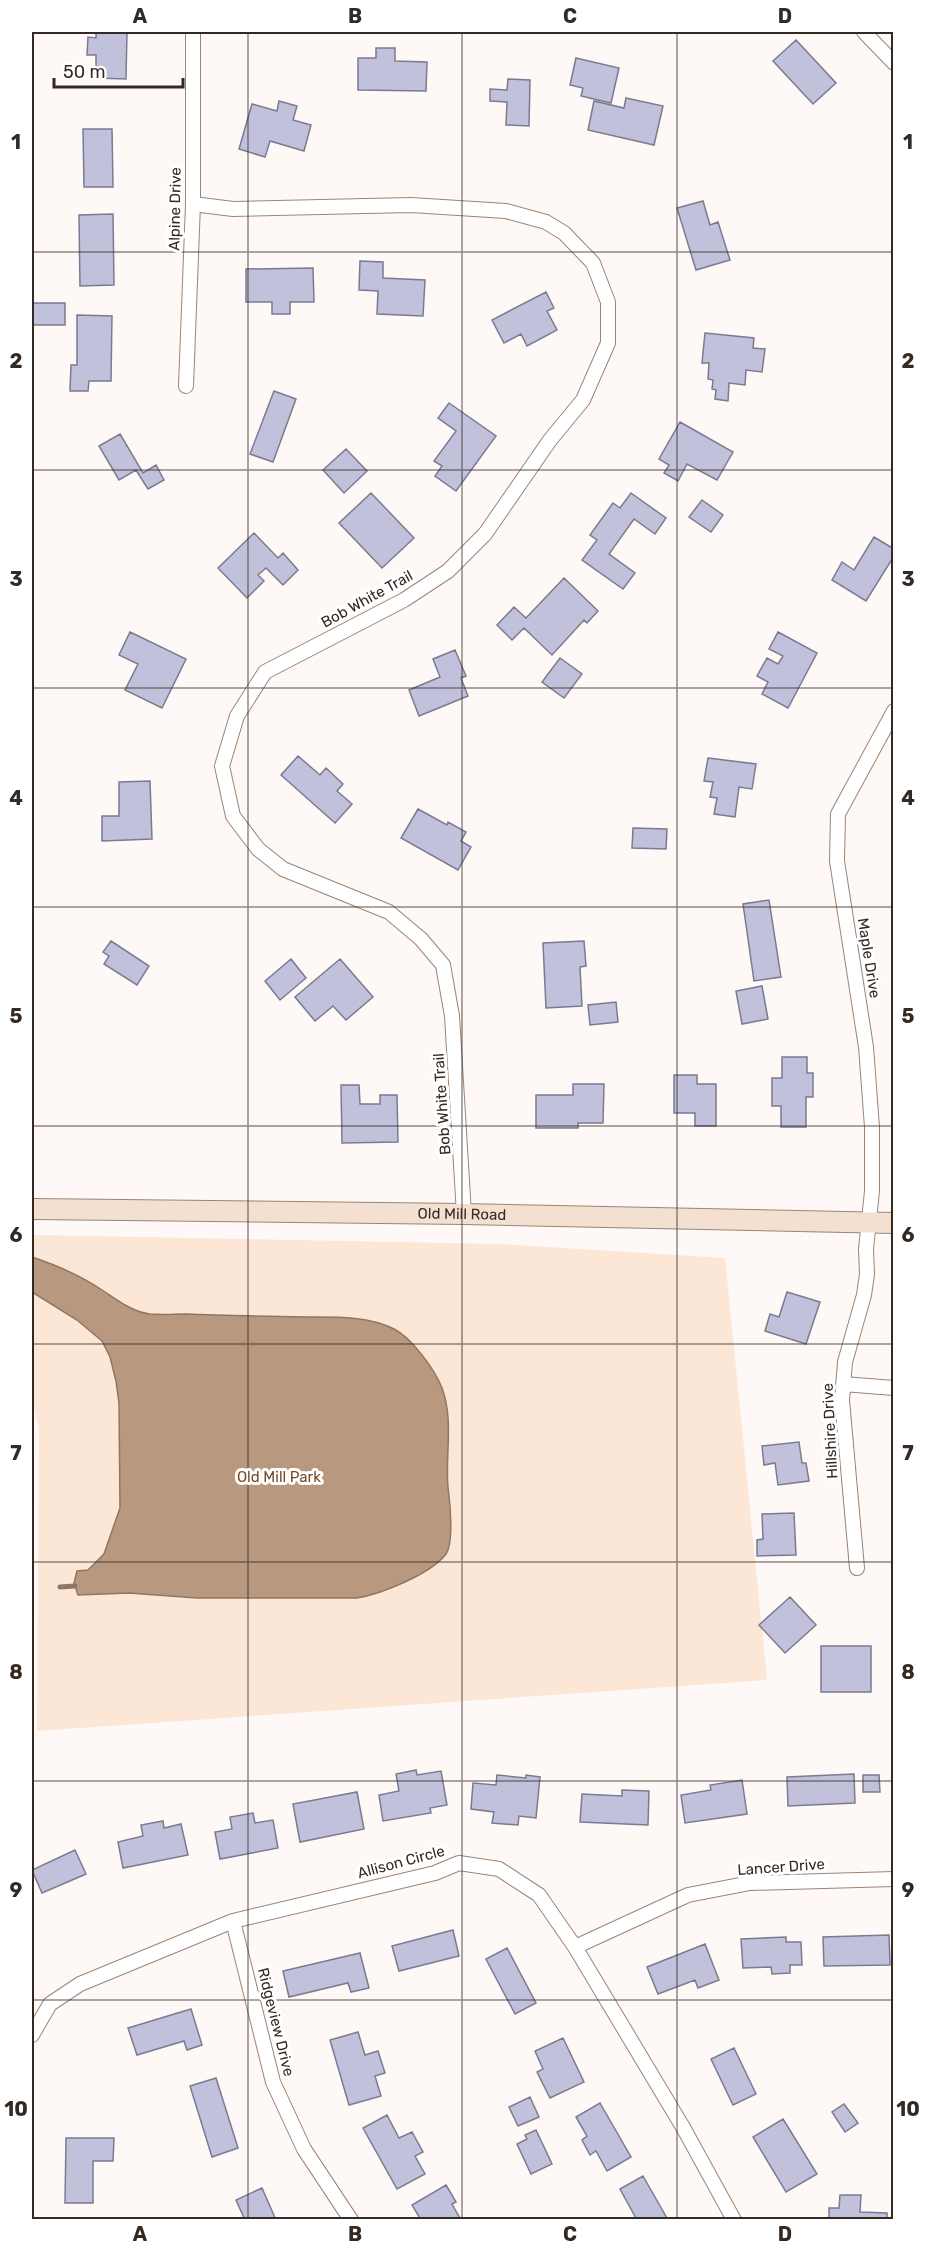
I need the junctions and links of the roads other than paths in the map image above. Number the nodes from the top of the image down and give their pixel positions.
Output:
1 (193, 32) edge
2 (864, 32) edge
3 (894, 63) edge
4 (193, 204) junction
5 (186, 386) dead end
6 (894, 711) edge
7 (32, 1209) edge
8 (464, 1214) junction
9 (869, 1223) junction
10 (894, 1223) edge
11 (843, 1384) junction
12 (894, 1388) edge
13 (857, 1568) dead end
14 (894, 1879) edge
15 (233, 1921) junction
16 (575, 1947) junction
17 (32, 2035) edge
18 (351, 2220) edge
19 (734, 2220) edge

1 - 4 street, Alpine Drive
2 - 3 street
4 - 5 street, Alpine Drive
4 - 8 street, Bob White Trail
6 - 9 street, Maple Drive
7 - 8 street, Old Mill Road
8 - 9 street, Old Mill Road
9 - 10 street, Old Mill Road
9 - 11 street, Hillshire Drive
11 - 12 street
11 - 13 street, Hillshire Drive
14 - 16 street, Lancer Drive
15 - 16 street, Allison Circle
15 - 17 street, Allison Circle
15 - 18 street, Ridgeview Drive
16 - 19 street, Allison Circle

